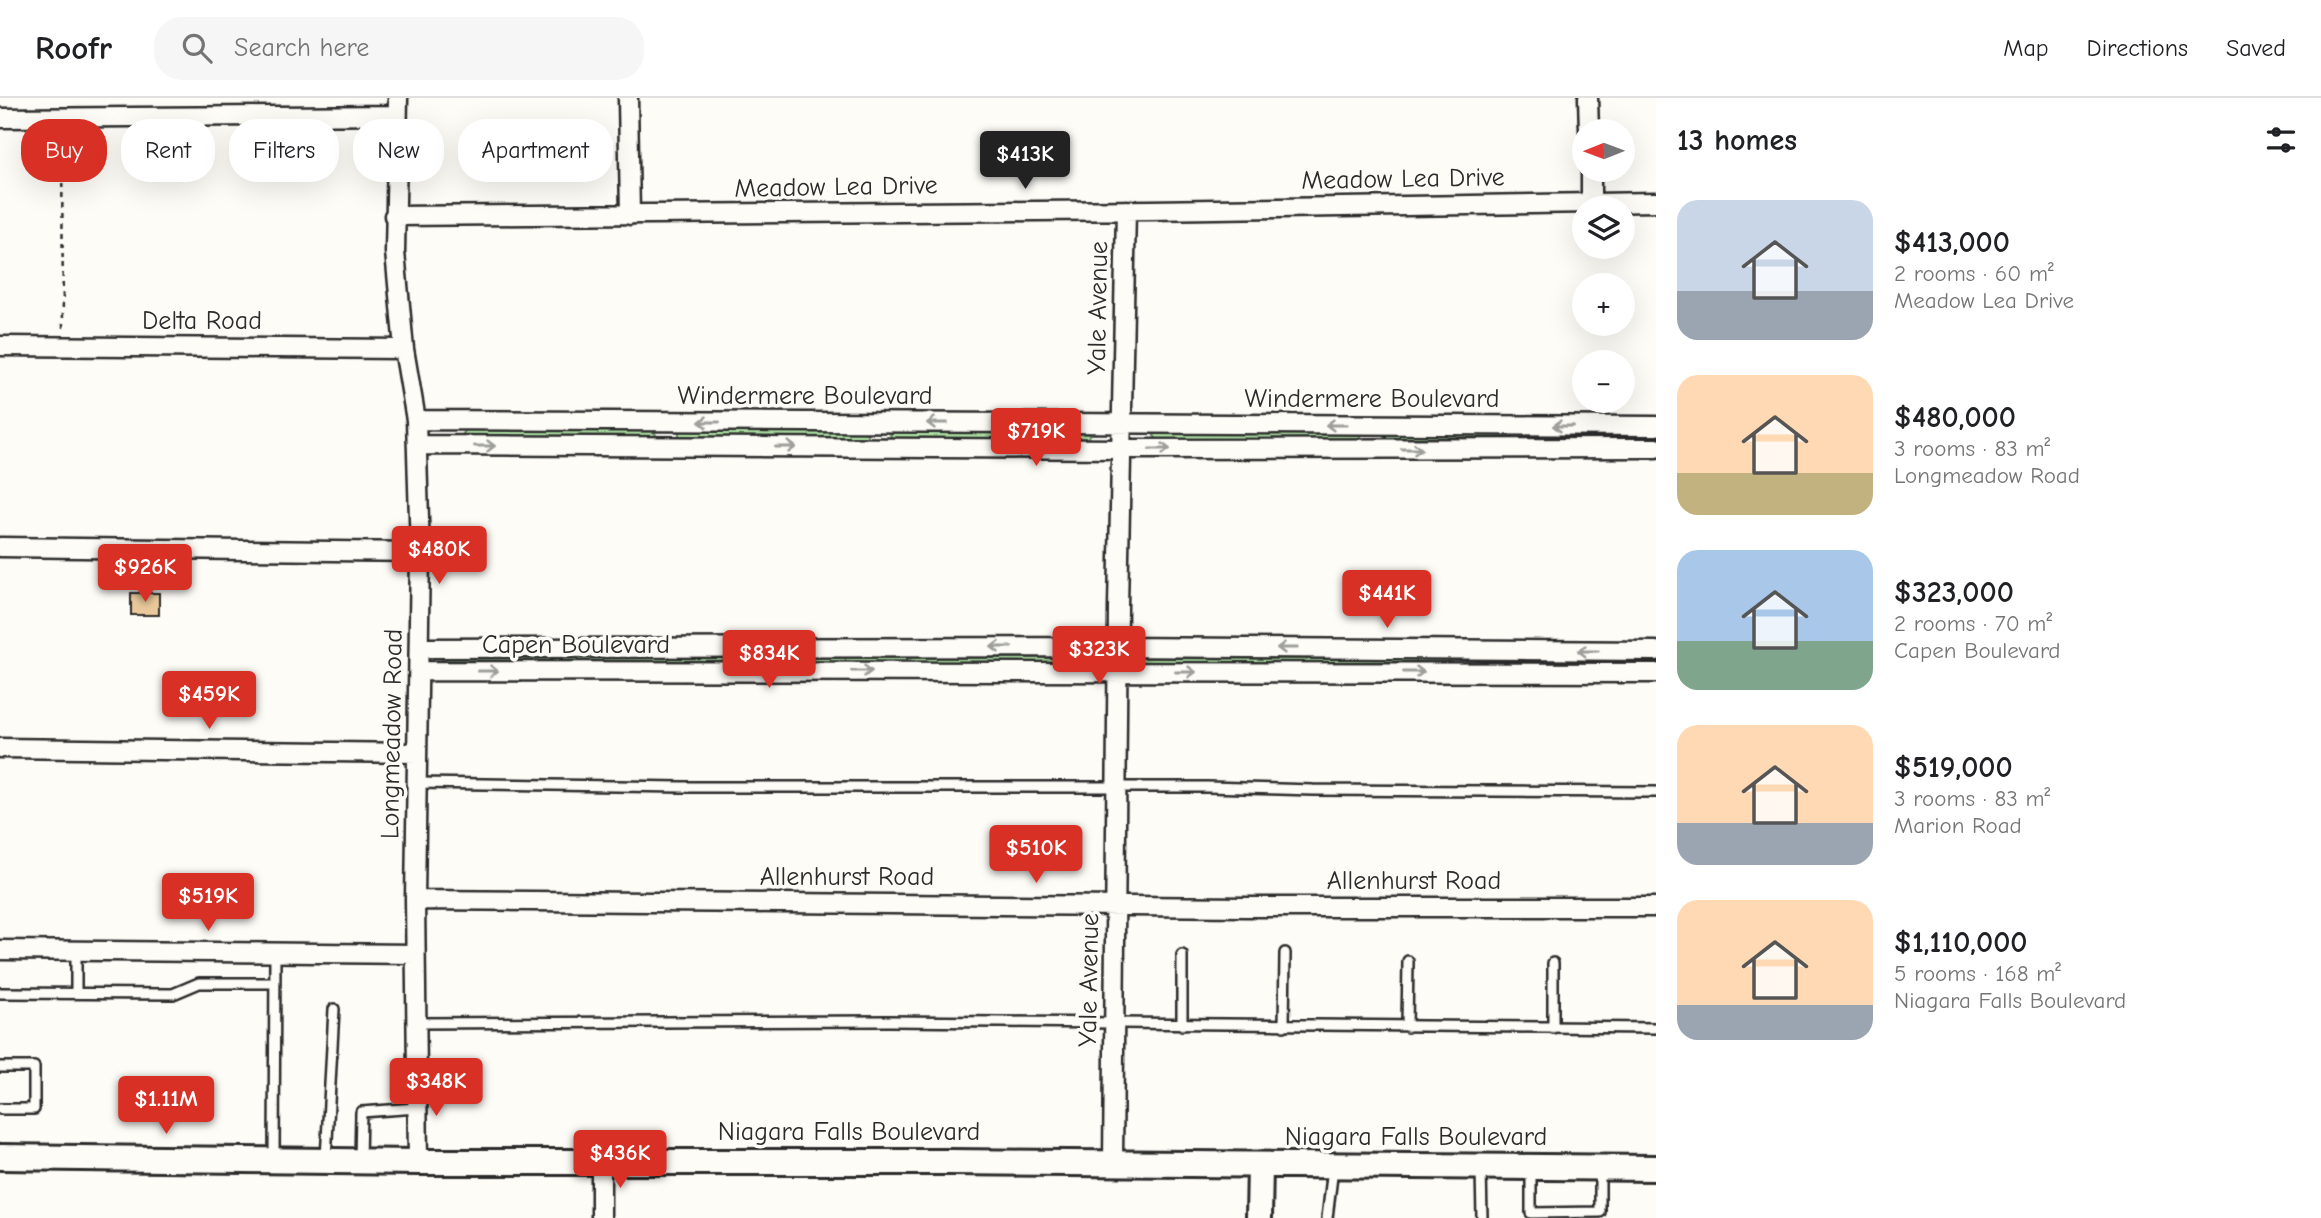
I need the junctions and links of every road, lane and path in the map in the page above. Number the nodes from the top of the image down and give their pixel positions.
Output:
1 (628, 98) edge
2 (1588, 98) edge
3 (397, 107) edge
4 (0, 118) edge
5 (1589, 119) edge
6 (62, 182) edge
7 (1635, 202) edge
8 (1656, 202) edge
9 (1572, 203) edge
10 (1126, 210) junction
11 (629, 215) junction
12 (394, 216) junction
13 (63, 337) dead end
14 (0, 346) edge
15 (404, 349) junction
16 (416, 421) junction
17 (668, 422) junction
18 (880, 423) junction
19 (1123, 425) junction
20 (1373, 425) junction
21 (1601, 426) junction
22 (1656, 426) edge
23 (417, 445) junction
24 (668, 447) junction
25 (880, 448) junction
26 (1601, 448) junction
27 (1656, 448) edge
28 (1122, 449) junction
29 (1373, 449) junction
30 (0, 547) edge
31 (420, 552) junction
32 (1118, 647) junction
33 (420, 648) junction
34 (772, 648) junction
35 (1464, 650) junction
36 (1656, 651) edge
37 (420, 671) junction
38 (772, 671) junction
39 (1118, 672) junction
40 (1463, 673) junction
41 (1656, 673) edge
42 (0, 748) edge
43 (418, 753) junction
44 (417, 783) junction
45 (1117, 788) junction
46 (1656, 792) edge
47 (415, 900) junction
48 (1116, 905) junction
49 (1656, 907) edge
50 (0, 950) edge
51 (76, 951) junction
52 (275, 953) junction
53 (1285, 953) dead end
54 (415, 954) junction
55 (1182, 954) dead end
56 (1408, 961) dead end
57 (1553, 963) dead end
58 (275, 983) junction
59 (0, 993) edge
60 (76, 993) junction
61 (334, 1009) dead end
62 (416, 1023) junction
63 (1115, 1025) junction
64 (1182, 1025) junction
65 (1284, 1026) junction
66 (1407, 1027) junction
67 (1553, 1028) junction
68 (1656, 1028) edge
69 (0, 1067) edge
70 (417, 1108) junction
71 (0, 1109) edge
72 (0, 1157) edge
73 (274, 1160) junction
74 (326, 1161) junction
75 (360, 1161) junction
76 (418, 1162) junction
77 (601, 1163) junction
78 (1113, 1163) junction
79 (1260, 1166) junction
80 (1333, 1166) junction
81 (1481, 1167) junction
82 (1531, 1167) junction
83 (1600, 1168) junction
84 (1656, 1168) edge
85 (1563, 1215) edge
86 (601, 1218) edge
87 (1259, 1218) edge
88 (1327, 1218) edge
89 (1482, 1218) edge

1 - 11 street
2 - 5 street
3 - 4 street
3 - 12 street, Longmeadow Road
6 - 13 path
7 - 8 street, Meadow Lea Drive
9 - 10 street, Meadow Lea Drive
10 - 11 street, Meadow Lea Drive
10 - 19 street, Yale Avenue
11 - 12 street, Meadow Lea Drive
12 - 15 street, Longmeadow Road
14 - 15 street, Delta Road
15 - 16 street, Longmeadow Road
16 - 17 street, Windermere Boulevard
16 - 23 street, Longmeadow Road
18 -> 17 street, Windermere Boulevard
17 - 24 lane
19 -> 18 street, Windermere Boulevard
18 - 25 lane
20 -> 19 street, Windermere Boulevard
19 - 28 street, Yale Avenue
21 -> 20 street, Windermere Boulevard
20 - 29 lane
21 - 22 street, Windermere Boulevard
21 - 26 lane
23 -> 24 street, Windermere Boulevard
23 - 31 street, Longmeadow Road
24 -> 25 street, Windermere Boulevard
25 - 28 street, Windermere Boulevard
26 - 27 street, Windermere Boulevard
29 -> 26 street, Windermere Boulevard
28 -> 29 street, Windermere Boulevard
28 - 32 street, Yale Avenue
30 - 31 street
31 - 33 street, Longmeadow Road
32 -> 34 street, Capen Boulevard
35 -> 32 street, Capen Boulevard
32 - 39 street, Yale Avenue
33 - 34 street, Capen Boulevard
33 - 37 street, Longmeadow Road
34 - 38 lane
36 -> 35 street, Capen Boulevard
35 - 40 lane
37 -> 38 street, Capen Boulevard
37 - 43 street, Longmeadow Road
38 -> 39 street, Capen Boulevard
39 -> 40 street, Capen Boulevard
39 - 45 street, Yale Avenue
40 - 41 street, Capen Boulevard
42 - 43 street
43 - 44 street, Longmeadow Road
44 - 45 lane
44 - 47 street, Longmeadow Road
45 - 46 lane
45 - 48 street, Yale Avenue
47 - 48 street, Allenhurst Road
47 - 54 street, Longmeadow Road
48 - 49 street, Allenhurst Road
48 - 63 street, Yale Avenue
50 - 51 street
51 - 52 street
51 - 60 lane
52 - 54 street
52 - 58 lane
53 - 65 lane
54 - 62 street, Longmeadow Road
55 - 64 lane
56 - 66 lane
57 - 67 lane
58 - 60 lane
58 - 73 lane
59 - 60 lane
61 - 74 lane
62 - 63 lane
62 - 70 street, Longmeadow Road
63 - 64 lane
63 - 78 street, Yale Avenue
64 - 65 lane
65 - 66 lane
66 - 67 lane
67 - 68 lane
69 - 71 lane
70 - 75 lane
70 - 76 street, Longmeadow Road
72 - 73 main road, Niagara Falls Boulevard
73 - 74 main road, Niagara Falls Boulevard
74 - 75 main road, Niagara Falls Boulevard
75 - 76 main road, Niagara Falls Boulevard
76 - 77 main road, Niagara Falls Boulevard
77 - 78 main road, Niagara Falls Boulevard
77 - 86 street
78 - 79 main road, Niagara Falls Boulevard
79 - 80 main road, Niagara Falls Boulevard
79 - 87 main road
80 - 81 main road, Niagara Falls Boulevard
80 - 88 lane
81 - 82 main road, Niagara Falls Boulevard
81 - 89 lane
82 - 83 main road, Niagara Falls Boulevard
82 - 85 lane
83 - 84 main road, Niagara Falls Boulevard
83 - 85 lane

